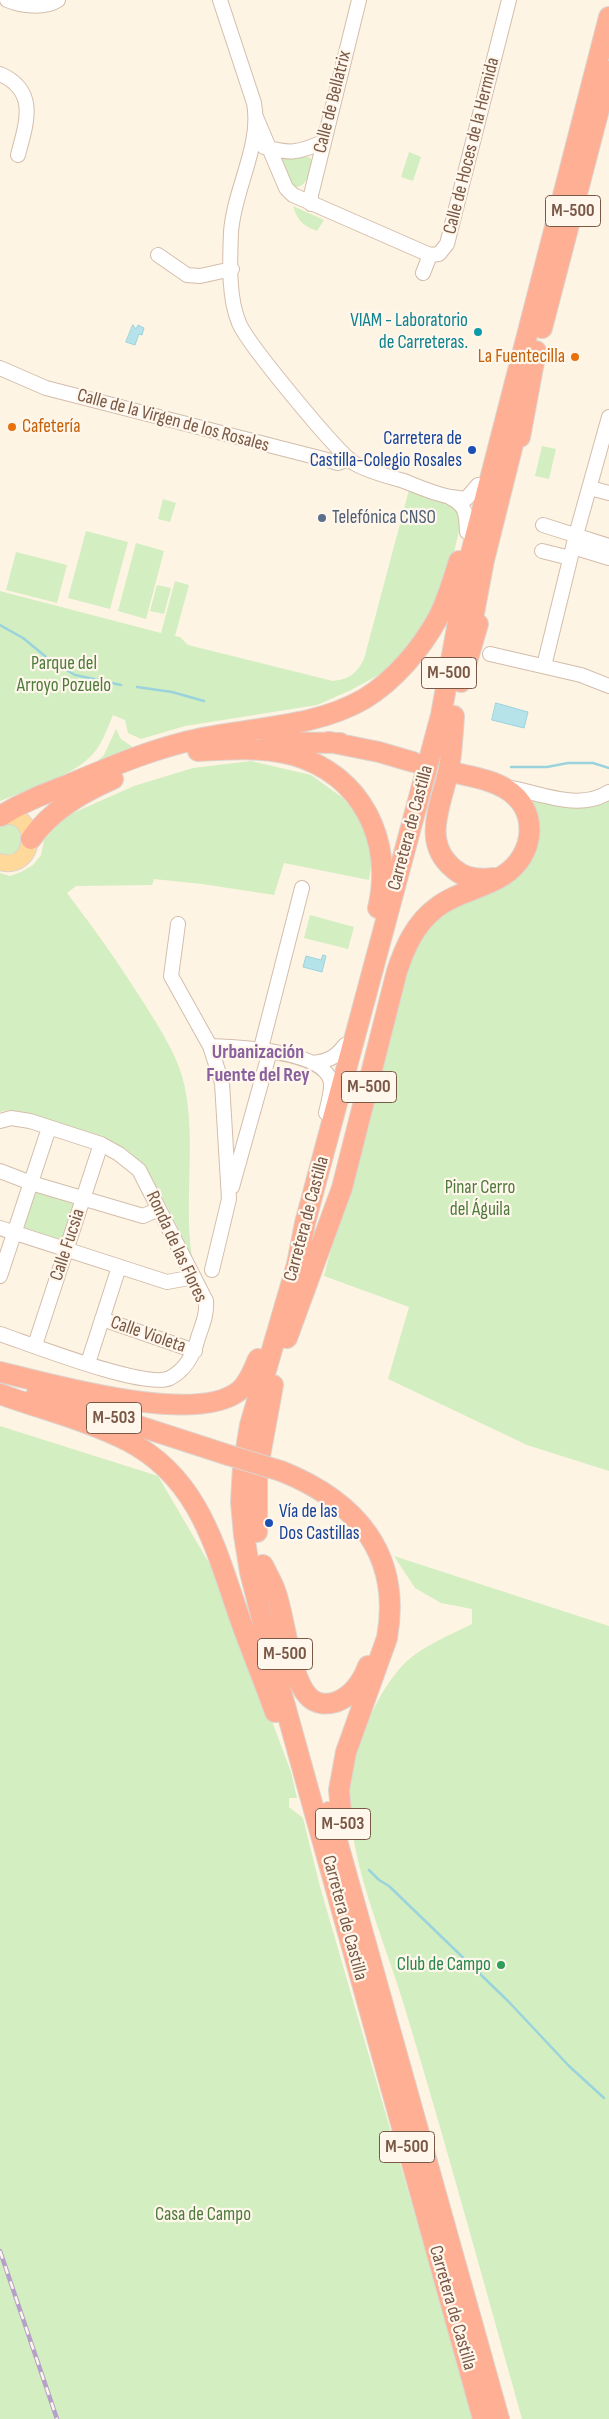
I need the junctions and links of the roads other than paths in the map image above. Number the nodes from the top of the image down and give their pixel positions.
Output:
1 (7, 0) edge
2 (58, 0) edge
3 (220, 0) edge
4 (359, 0) edge
5 (509, 0) edge
6 (609, 17) edge
7 (609, 71) edge
8 (0, 74) edge
9 (256, 116) junction
10 (323, 142) junction
11 (270, 151) junction
12 (249, 153) junction
13 (18, 155) dead end
14 (567, 174) junction
15 (311, 204) junction
16 (158, 255) dead end
17 (430, 255) junction
18 (232, 268) junction
19 (423, 273) dead end
20 (0, 368) edge
21 (0, 378) edge
22 (46, 388) junction
23 (609, 417) edge
24 (349, 459) junction
25 (478, 485) junction
26 (590, 488) junction
27 (609, 493) edge
28 (451, 497) junction
29 (543, 525) dead end
30 (467, 532) junction
31 (609, 546) edge
32 (573, 547) junction
33 (542, 551) dead end
34 (609, 558) edge
35 (460, 560) junction
36 (490, 654) dead end
37 (544, 666) junction
38 (609, 686) edge
39 (454, 716) junction
40 (200, 744) junction
41 (413, 762) dead end
42 (456, 773) dead end
43 (501, 786) junction
44 (609, 792) edge
45 (1, 816) edge
46 (31, 839) junction
47 (0, 862) edge
48 (503, 876) junction
49 (302, 888) dead end
50 (178, 924) dead end
51 (360, 982) junction
52 (345, 1045) junction
53 (210, 1046) junction
54 (266, 1050) junction
55 (312, 1063) junction
56 (325, 1118) junction
57 (0, 1121) edge
58 (49, 1128) junction
59 (101, 1144) junction
60 (320, 1170) junction
61 (0, 1171) edge
62 (31, 1183) junction
63 (83, 1199) junction
64 (229, 1199) junction
65 (159, 1209) junction
66 (306, 1223) junction
67 (0, 1228) edge
68 (14, 1233) junction
69 (66, 1250) junction
70 (119, 1267) junction
71 (212, 1270) dead end
72 (0, 1276) edge
73 (194, 1277) junction
74 (102, 1319) junction
75 (0, 1334) edge
76 (286, 1343) junction
77 (35, 1346) junction
78 (195, 1351) junction
79 (88, 1363) junction
80 (0, 1372) edge
81 (1, 1390) edge
82 (280, 1476) junction
83 (262, 1565) junction
84 (331, 1874) junction
85 (371, 1960) junction
86 (484, 2419) edge
87 (499, 2419) edge

1 - 2 street
3 - 9 street
4 - 10 street, Calle de Bellatrix
5 - 17 street, Calle de Hoces de la Hermida
6 - 14 highway, Carretera de Castilla / M-500
7 - 39 highway, Carretera de Castilla / M-500
8 - 13 street
9 - 11 street, Calle de Hoces de la Hermida
9 - 12 street
10 - 11 street
10 - 15 street, Calle de Bellatrix
11 - 12 street
11 - 15 street, Calle de Hoces de la Hermida
12 - 18 street
14 - 25 highway, M-500
14 - 60 highway, Carretera de Castilla / M-500
15 - 17 street, Calle de Hoces de la Hermida
16 - 18 street
17 - 19 street
18 - 24 street
20 - 22 street, Calle de la Virgen de los Rosales
21 - 22 street
22 - 24 street, Calle de la Virgen de los Rosales
23 - 26 street
24 - 28 street
25 - 28 street
25 - 30 highway, M-500
26 - 27 street
26 - 32 street
28 - 30 street
29 - 32 street
30 - 35 highway, M-500
31 - 32 street
32 - 33 street
32 - 34 street
32 - 37 street
35 - 40 highway, M-500
35 - 51 highway, M-500
36 - 37 street
37 - 38 street
39 - 48 highway, M-500
39 - 76 highway, Carretera de Castilla / M-500
40 - 41 highway
40 - 45 highway
40 - 46 highway
40 - 51 highway, M-500
42 - 43 highway, M-500
43 - 44 street
43 - 48 highway, M-500
45 - 46 main road
46 - 47 main road
48 - 76 highway, M-500
49 - 54 street
50 - 53 street
51 - 52 highway, M-500
52 - 55 street
52 - 56 highway, M-500
53 - 54 street
53 - 64 street
54 - 55 street
54 - 64 street
55 - 56 street
56 - 60 highway, M-500
57 - 58 street, Ronda de las Flores
58 - 59 street, Ronda de las Flores
58 - 62 street
59 - 63 street, Calle Fucsia
59 - 65 street, Ronda de las Flores
60 - 66 highway, Carretera de Castilla / M-500
61 - 62 street
62 - 63 street
62 - 68 street
63 - 65 street
63 - 69 street, Calle Fucsia
64 - 71 street
65 - 73 street, Ronda de las Flores
66 - 80 highway
66 - 84 highway, Carretera de Castilla / M-500
67 - 68 street
68 - 69 street
68 - 72 street
69 - 70 street
69 - 77 street, Calle Fucsia
70 - 73 street
70 - 74 street
73 - 78 street, Ronda de las Flores
74 - 78 street, Calle Violeta
74 - 79 street
75 - 77 street, Ronda de las Flores
76 - 83 highway, Carretera de Castilla / M-500
77 - 79 street, Ronda de las Flores
78 - 79 street, Ronda de las Flores
81 - 82 highway, M-503, bridge
81 - 84 highway, M-500
82 - 83 highway, M-500
82 - 85 highway, M-503
83 - 85 highway, Carretera de Castilla / M-500
84 - 86 highway, Carretera de Castilla / M-500
85 - 87 highway, Carretera de Castilla / M-500

